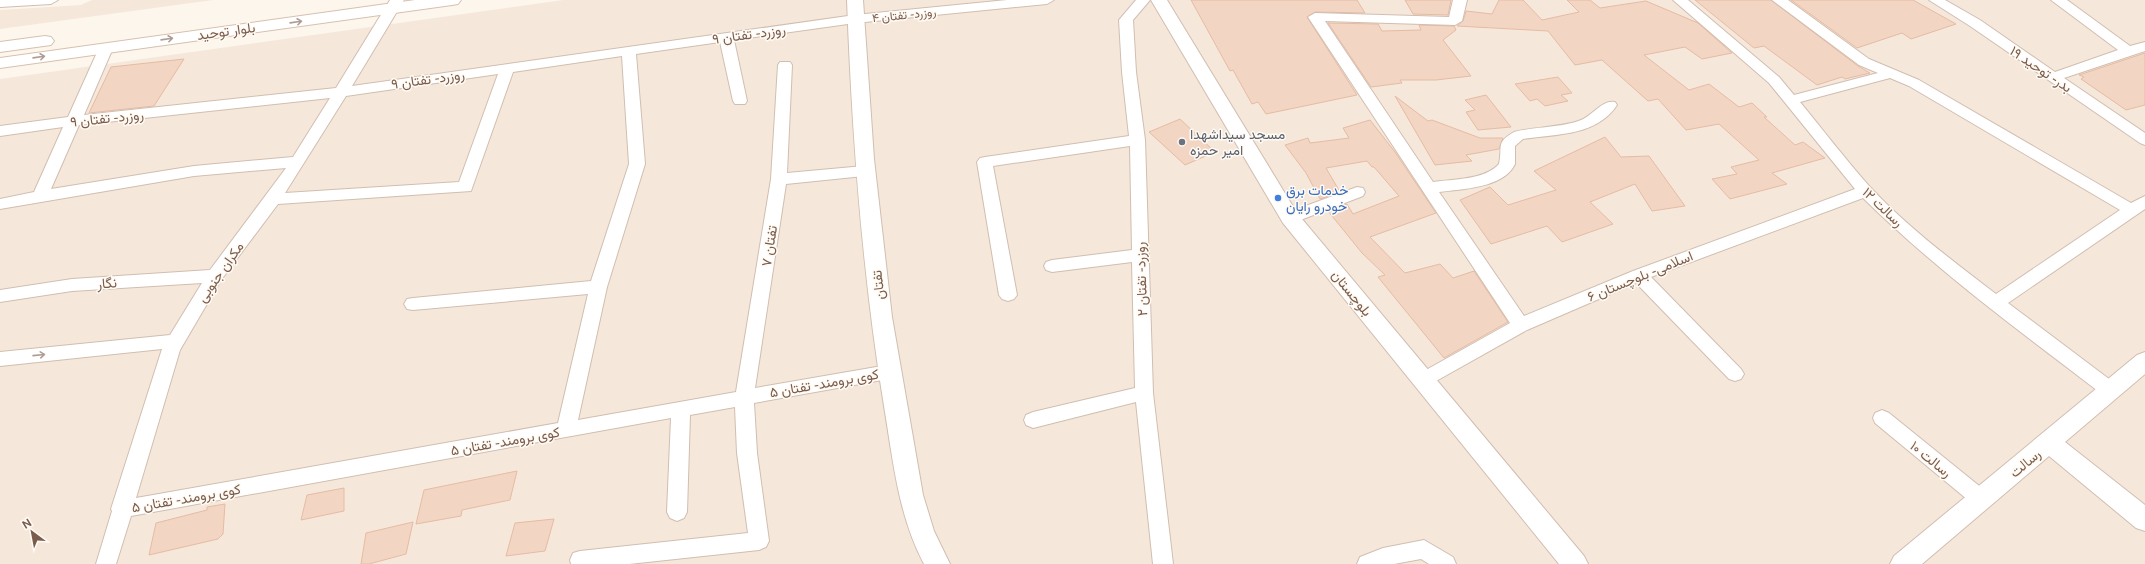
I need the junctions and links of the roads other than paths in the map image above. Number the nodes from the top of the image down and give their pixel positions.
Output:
1 (51, 0) edge
2 (347, 0) edge
3 (452, 0) edge
4 (1047, 0) edge
5 (1143, 0) edge
6 (1159, 0) edge
7 (1460, 0) edge
8 (1680, 0) edge
9 (1779, 0) edge
10 (1936, 0) edge
11 (2058, 0) edge
12 (0, 3) edge
13 (395, 4) edge
14 (855, 10) edge
15 (726, 38) junction
16 (2145, 46) edge
17 (0, 47) edge
18 (106, 48) junction
19 (629, 51) junction
20 (2128, 51) junction
21 (0, 63) edge
22 (785, 65) dead end
23 (508, 67) junction
24 (1890, 74) junction
25 (2053, 77) junction
26 (342, 92) junction
27 (1792, 100) junction
28 (740, 101) dead end
29 (1610, 105) dead end
30 (75, 121) junction
31 (0, 131) edge
32 (1137, 140) junction
33 (2145, 140) edge
34 (298, 162) junction
35 (864, 171) junction
36 (779, 180) junction
37 (1429, 188) junction
38 (1865, 190) junction
39 (1357, 192) dead end
40 (40, 196) junction
41 (274, 200) junction
42 (0, 204) edge
43 (2139, 206) edge
44 (1290, 218) junction
45 (1140, 255) junction
46 (1052, 266) dead end
47 (1639, 275) junction
48 (215, 276) junction
49 (598, 287) junction
50 (0, 296) edge
51 (1008, 296) dead end
52 (1997, 302) junction
53 (413, 304) dead end
54 (1522, 325) junction
55 (176, 342) junction
56 (0, 359) edge
57 (2145, 361) edge
58 (888, 372) junction
59 (1735, 374) dead end
60 (1423, 380) junction
61 (2110, 390) junction
62 (1144, 393) junction
63 (744, 397) junction
64 (681, 408) junction
65 (1882, 418) dead end
66 (1033, 420) dead end
67 (566, 430) junction
68 (2049, 442) junction
69 (1981, 500) junction
70 (121, 509) junction
71 (676, 512) dead end
72 (2145, 520) edge
73 (580, 560) dead end
74 (106, 564) edge
75 (937, 564) edge
76 (1164, 564) edge
77 (1367, 564) edge
78 (1446, 564) edge
79 (1575, 564) edge
80 (1903, 564) edge

1 - 12 street
2 - 17 main road, بلوار توحید
3 - 13 main road, بلوار توحید
4 - 14 street, روزرد - تفتان ۴
5 - 32 street, روزرد - تفتان ۲
6 - 44 street, بلوچستان
7 - 37 street
8 - 27 street, رسالت ۱۲
9 - 24 street
10 - 25 street, بدر - توحید ۱۹
11 - 20 street
18 -> 13 main road, بلوار توحید
13 - 26 street, مکران جنوبی
14 - 15 street, روزرد - تفتان ۹
14 - 35 street, تفتان
15 - 19 street, روزرد - تفتان ۹
15 - 28 street
16 - 20 street
21 -> 18 main road, بلوار توحید
18 - 30 street
19 - 23 street, روزرد - تفتان ۹
19 - 49 street
20 - 25 street
22 - 36 street, تفتان ۷
23 - 26 street, روزرد - تفتان ۹
23 - 41 street
24 - 27 street
24 - 43 street
25 - 33 street, بدر - توحید ۱۹
26 - 30 street, روزرد - تفتان ۹
26 - 34 street, مکران جنوبی
27 - 38 street, رسالت ۱۲
29 - 37 street
30 - 31 street, روزرد - تفتان ۹
30 - 40 street
32 - 45 street, روزرد - تفتان ۲
32 - 51 street
34 - 40 street
34 - 41 street, مکران جنوبی
35 - 36 street
35 - 58 street, تفتان
36 - 63 street, تفتان ۷
37 - 54 street
38 - 47 street, اسلامی - بلوچستان ۶
38 - 52 street, رسالت ۱۲
39 - 44 street
40 - 42 street
41 - 48 street, مکران جنوبی
43 - 52 street
44 - 60 street, بلوچستان
45 - 46 street
45 - 62 street, روزرد - تفتان ۲
47 - 54 street, اسلامی - بلوچستان ۶
47 - 59 street
48 - 50 street, نگار
48 - 55 street, مکران جنوبی
49 - 53 street
49 - 67 street
52 - 61 street, رسالت ۱۲
54 - 60 street, اسلامی - بلوچستان ۶
56 -> 55 street
55 - 70 street, مکران جنوبی
57 - 61 street, رسالت
58 - 63 street, کوی برومند - تفتان ۵
58 - 75 street, تفتان
60 - 79 street, بلوچستان
61 - 68 street, رسالت
62 - 66 street
62 - 76 street, روزرد - تفتان ۲
63 - 64 street, کوی برومند - تفتان ۵
63 - 73 street, تفتان ۷
64 - 67 street, کوی برومند - تفتان ۵
64 - 71 street
65 - 69 street, رسالت ۱۰
67 - 70 street, کوی برومند - تفتان ۵
68 - 69 street, رسالت
68 - 72 street
69 - 80 street, رسالت
70 - 74 street, مکران جنوبی
77 - 78 street

